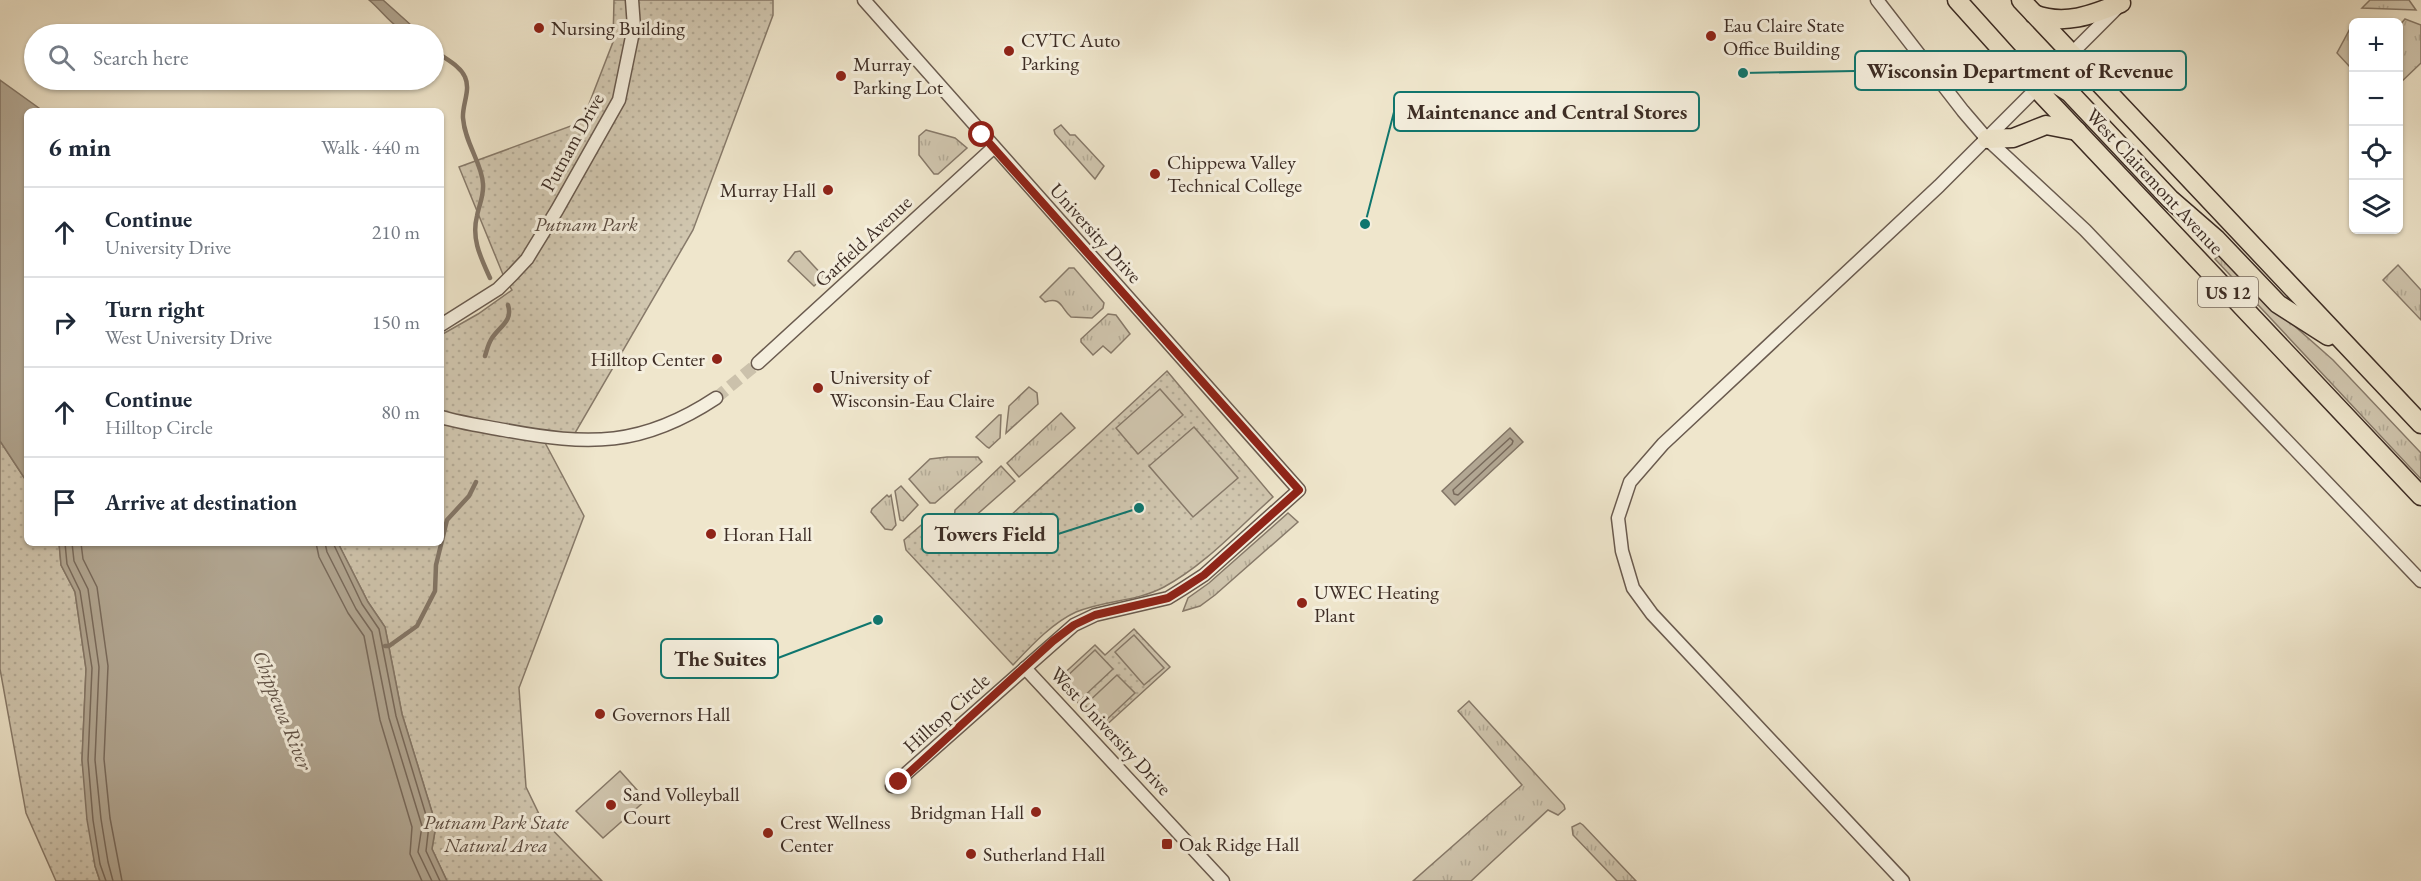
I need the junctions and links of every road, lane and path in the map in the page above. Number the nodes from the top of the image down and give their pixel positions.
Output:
1 (632, 0) edge
2 (864, 0) edge
3 (1877, 0) edge
4 (1957, 0) edge
5 (2123, 2) edge
6 (2026, 7) edge
7 (2069, 54) junction
8 (2036, 88) junction
9 (2076, 131) junction
10 (1987, 139) junction
11 (993, 148) junction
12 (444, 323) edge
13 (2350, 349) junction
14 (758, 363) tunnel mouth
15 (716, 398) tunnel mouth
16 (444, 418) edge
17 (2421, 424) edge
18 (1299, 490) joint
19 (2421, 496) edge
20 (2421, 581) edge
21 (1025, 668) junction
22 (892, 786) dead end
23 (1223, 881) edge
24 (1903, 881) edge

1 - 12 street, Putnam Drive
2 - 11 street, University Drive
3 - 10 street
4 - 8 main road, West Clairemont Avenue / US 12
5 - 6 main road
5 - 7 street
6 - 7 main road, West Clairemont Avenue / US 12
7 - 8 street
7 - 13 main road, West Clairemont Avenue / US 12
8 - 9 main road, West Clairemont Avenue / US 12
8 - 10 street
8 - 13 main road
9 - 10 main road
9 - 19 main road, West Clairemont Avenue / US 12
10 - 20 street
10 - 24 street
11 - 14 street, Garfield Avenue
11 - 18 street, University Drive
13 - 17 main road, West Clairemont Avenue / US 12
15 - 16 street
18 - 21 street, West University Drive
21 - 22 street, Hilltop Circle
21 - 23 street, West University Drive

